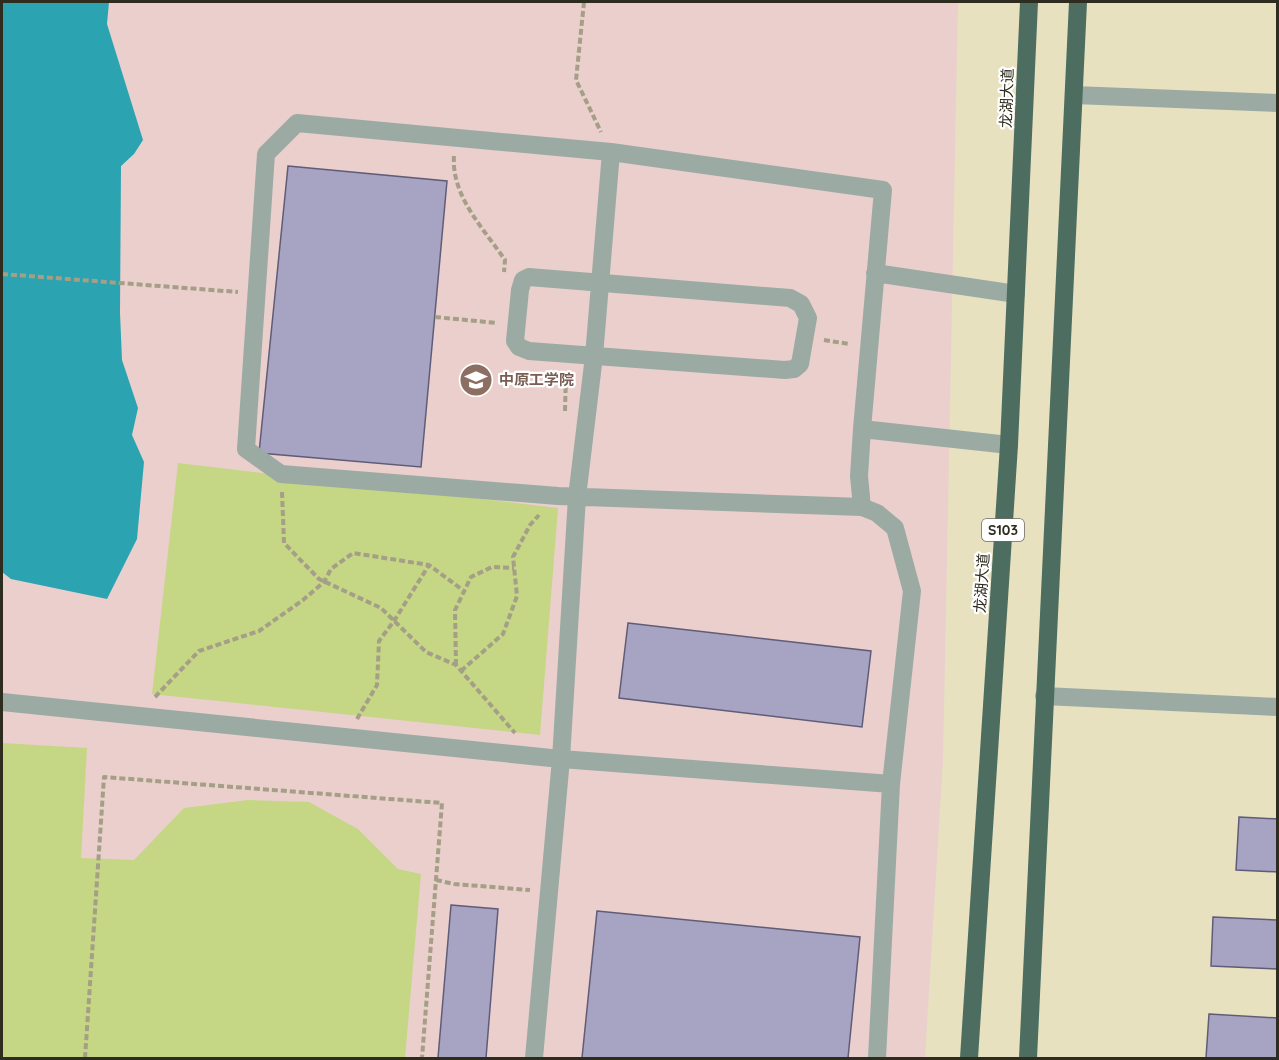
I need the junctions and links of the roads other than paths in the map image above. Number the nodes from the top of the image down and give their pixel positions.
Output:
1 (1029, 2) edge
2 (1078, 2) edge
3 (1074, 95) junction
4 (1278, 103) edge
5 (611, 152) junction
6 (875, 273) junction
7 (600, 284) junction
8 (1016, 294) junction
9 (594, 356) junction
10 (862, 429) junction
11 (1009, 445) junction
12 (577, 497) junction
13 (862, 507) junction
14 (1044, 696) junction
15 (2, 702) edge
16 (1278, 707) edge
17 (561, 759) junction
18 (891, 784) junction
19 (534, 1059) edge
20 (877, 1059) edge
21 (969, 1059) edge
22 (1028, 1059) edge

1 - 8 highway, 龙湖大道 / S103
2 - 3 highway
3 - 4 street
3 - 14 highway
5 - 6 street
5 - 7 street
5 - 12 street
6 - 8 street
6 - 10 street
7 - 9 street
7 - 9 street
7 - 9 street
8 - 11 highway, 龙湖大道 / S103
9 - 12 street
10 - 11 street
10 - 13 street
11 - 21 highway, 龙湖大道 / S103
12 - 13 street
12 - 17 street
13 - 18 street
14 - 16 street
14 - 22 highway
15 - 17 street
17 - 18 street
17 - 19 street
18 - 20 street

